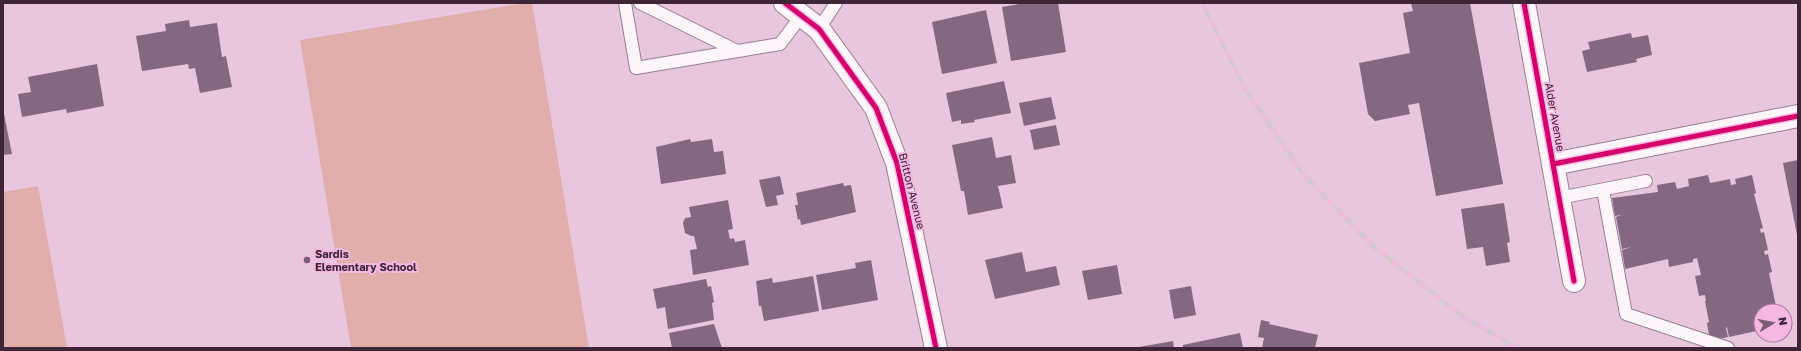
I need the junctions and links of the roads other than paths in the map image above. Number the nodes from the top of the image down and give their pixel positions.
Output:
1 (625, 3) edge
2 (640, 3) edge
3 (836, 3) edge
4 (1524, 3) edge
5 (793, 9) edge
6 (819, 29) junction
7 (737, 51) junction
8 (1798, 116) edge
9 (1553, 164) junction
10 (1646, 181) dead end
11 (1603, 190) junction
12 (1559, 198) junction
13 (1574, 281) dead end
14 (936, 348) edge
15 (1728, 348) edge

1 - 7 lane
2 - 7 lane
3 - 6 lane
4 - 9 street, Alder Avenue
5 - 6 street, Britton Avenue
5 - 7 lane
6 - 14 street, Britton Avenue
8 - 9 street
9 - 12 street, Alder Avenue
10 - 11 lane
11 - 12 lane
11 - 15 lane
12 - 13 street, Alder Avenue

